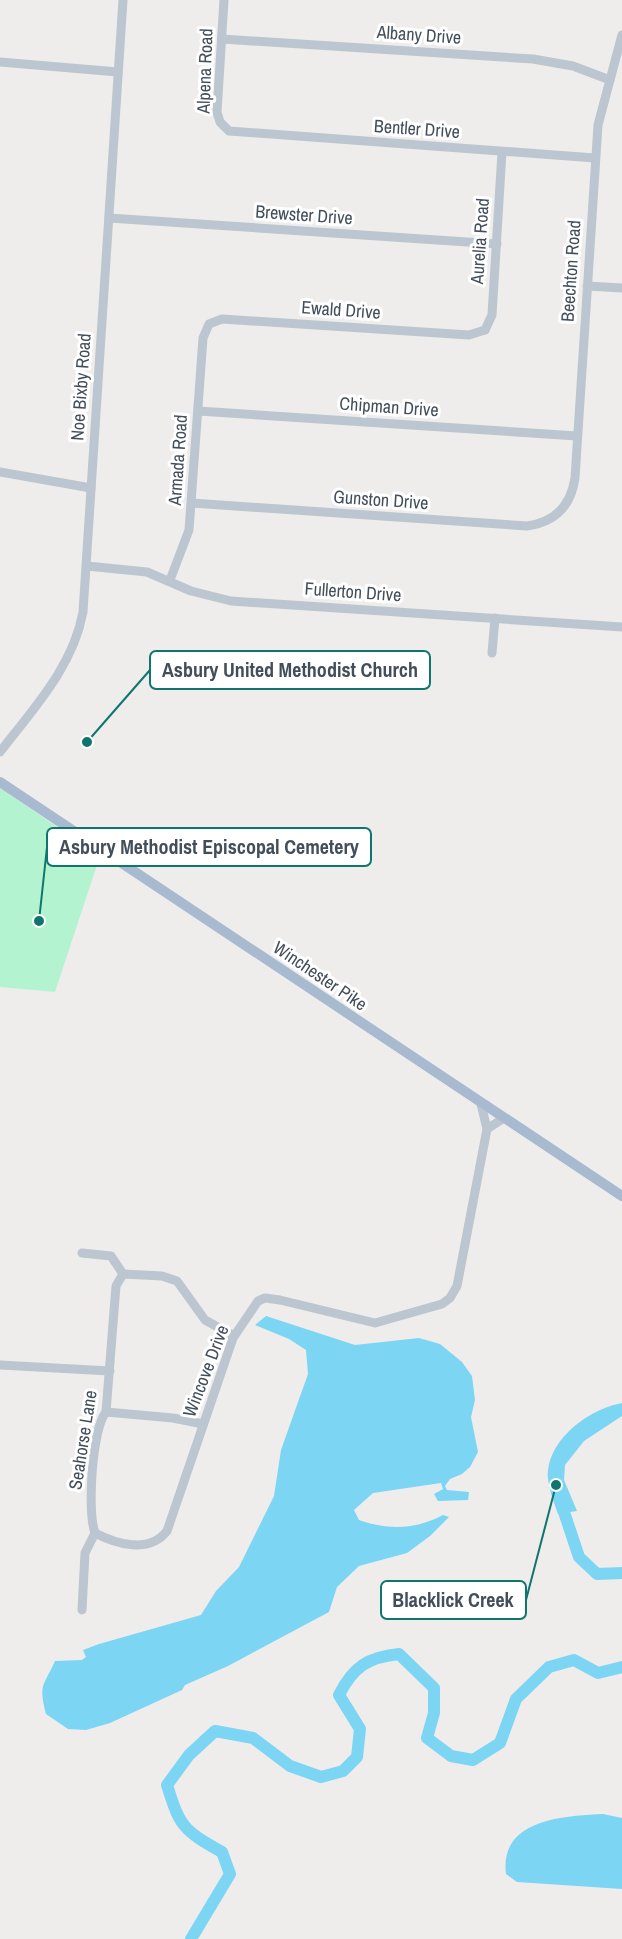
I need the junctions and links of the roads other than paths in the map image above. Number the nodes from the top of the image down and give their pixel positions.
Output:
1 (123, 0) edge
2 (225, 0) edge
3 (622, 34) edge
4 (222, 39) junction
5 (0, 62) edge
6 (118, 72) junction
7 (610, 80) junction
8 (237, 133) joint
9 (502, 152) junction
10 (595, 158) junction
11 (109, 218) junction
12 (497, 244) junction
13 (587, 286) junction
14 (622, 288) edge
15 (202, 315) dead end
16 (209, 324) junction
17 (488, 333) joint
18 (198, 411) junction
19 (577, 436) junction
20 (0, 472) edge
21 (91, 488) junction
22 (192, 503) junction
23 (563, 509) joint
24 (87, 566) junction
25 (170, 580) junction
26 (495, 618) junction
27 (622, 627) edge
28 (492, 653) dead end
29 (0, 752) edge
30 (0, 782) edge
31 (481, 1104) junction
32 (504, 1119) junction
33 (487, 1129) junction
34 (622, 1196) edge
35 (81, 1253) dead end
36 (123, 1274) junction
37 (234, 1336) junction
38 (0, 1365) edge
39 (110, 1371) junction
40 (106, 1412) junction
41 (203, 1424) junction
42 (95, 1533) junction
43 (82, 1610) dead end

1 - 6 street, Noe Bixby Road
2 - 4 street, Alpena Road
3 - 7 street, Beechton Road
4 - 7 street, Albany Drive
4 - 8 street, Alpena Road
5 - 6 street
6 - 11 street, Noe Bixby Road
7 - 10 street, Beechton Road
8 - 9 street, Bentler Drive
9 - 10 street, Bentler Drive
9 - 12 street, Aurelia Road
10 - 13 street, Beechton Road
11 - 12 street, Brewster Drive
11 - 21 street, Noe Bixby Road
12 - 17 street, Aurelia Road
13 - 14 street
13 - 19 street, Beechton Road
15 - 16 street
16 - 17 street, Ewald Drive
16 - 18 street, Armada Road
18 - 19 street, Chipman Drive
18 - 22 street, Armada Road
19 - 23 street, Beechton Road
20 - 21 street
21 - 24 street, Noe Bixby Road
22 - 23 street, Gunston Drive
22 - 25 street, Armada Road
24 - 25 street, Fullerton Drive
24 - 29 street, Noe Bixby Road
25 - 26 street, Fullerton Drive
26 - 27 street, Fullerton Drive
26 - 28 street
30 - 31 main road, Winchester Pike
31 - 32 main road, Winchester Pike
31 - 33 street, Wincove Drive
32 - 33 street
32 - 34 main road, Winchester Pike
33 - 37 street, Wincove Drive
35 - 36 street
36 - 37 street
36 - 39 street, Seahorse Lane
37 - 41 street, Wincove Drive
38 - 39 street
39 - 40 street, Seahorse Lane
40 - 41 street
40 - 42 street, Seahorse Lane
41 - 42 street, Wincove Drive
42 - 43 street, Seahorse Lane

